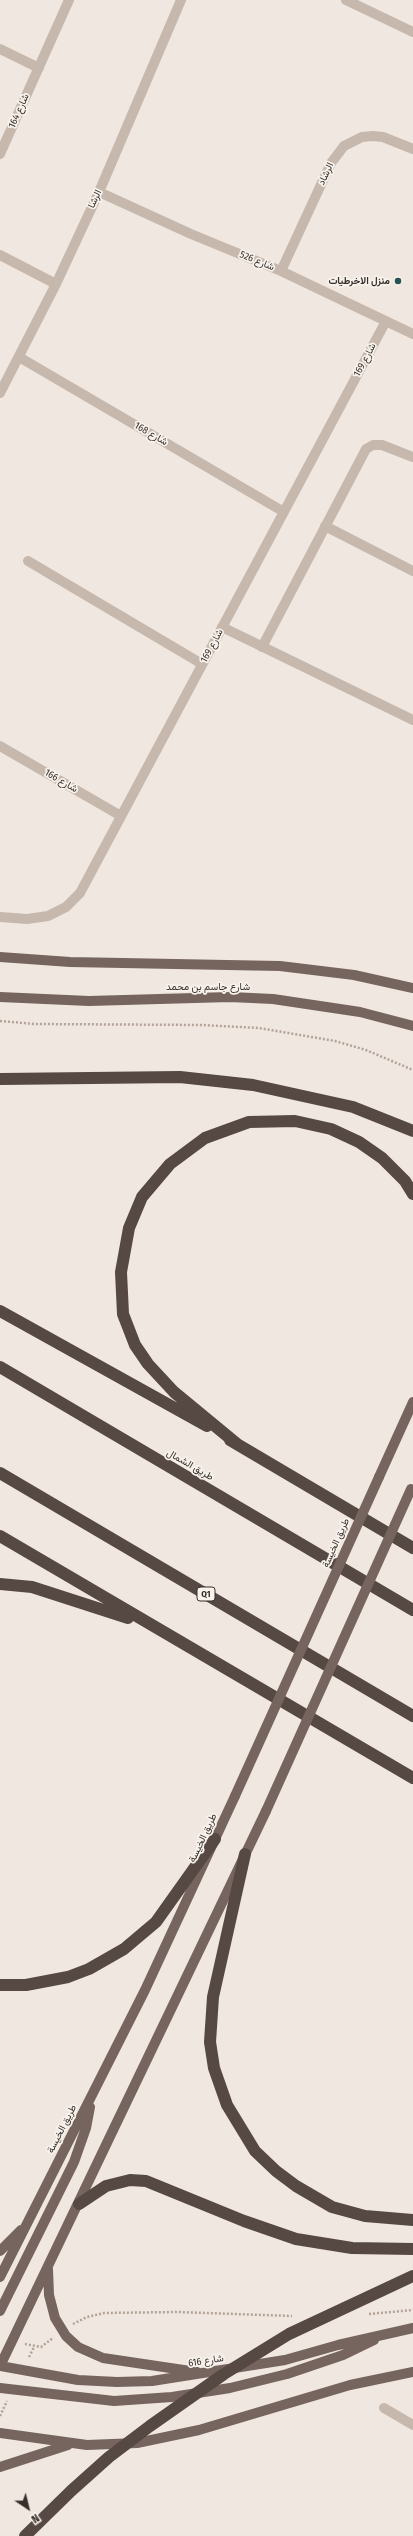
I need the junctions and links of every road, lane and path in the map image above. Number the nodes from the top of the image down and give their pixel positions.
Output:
1 (69, 0) edge
2 (181, 0) edge
3 (346, 0) edge
4 (413, 32) edge
5 (0, 49) edge
6 (39, 68) junction
7 (413, 149) edge
8 (0, 154) edge
9 (99, 192) junction
10 (0, 255) edge
11 (281, 271) junction
12 (56, 284) junction
13 (386, 321) junction
14 (413, 334) edge
15 (19, 357) junction
16 (0, 393) edge
17 (413, 457) edge
18 (284, 512) junction
19 (325, 526) junction
20 (28, 561) dead end
21 (413, 571) edge
22 (222, 627) junction
23 (262, 647) junction
24 (202, 664) junction
25 (413, 720) edge
26 (0, 746) edge
27 (121, 816) junction
28 (0, 916) edge
29 (0, 957) edge
30 (413, 988) edge
31 (0, 997) edge
32 (0, 1021) edge
33 (413, 1026) edge
34 (413, 1070) edge
35 (0, 1079) edge
36 (413, 1131) edge
37 (413, 1194) edge
38 (0, 1311) edge
39 (0, 1367) edge
40 (413, 1402) edge
41 (237, 1444) junction
42 (0, 1473) edge
43 (412, 1487) edge
44 (0, 1536) edge
45 (413, 1548) edge
46 (0, 1584) edge
47 (413, 1610) edge
48 (151, 1626) junction
49 (413, 1716) edge
50 (413, 1778) edge
51 (215, 1840) junction
52 (245, 1854) junction
53 (0, 1985) edge
54 (92, 2096) junction
55 (79, 2204) junction
56 (413, 2220) edge
57 (29, 2221) junction
58 (413, 2249) edge
59 (0, 2251) edge
60 (48, 2267) junction
61 (413, 2276) edge
62 (0, 2277) edge
63 (413, 2310) edge
64 (0, 2312) edge
65 (363, 2314) dead end
66 (295, 2316) dead end
67 (413, 2328) edge
68 (62, 2330) junction
69 (396, 2331) junction
70 (12, 2340) junction
71 (0, 2366) edge
72 (413, 2372) edge
73 (206, 2373) junction
74 (0, 2388) edge
75 (384, 2408) dead end
76 (413, 2425) edge
77 (0, 2432) edge
78 (73, 2443) junction
79 (0, 2467) edge
80 (25, 2536) edge

1 - 6 street, شارع 164
2 - 9 street, الرشا
3 - 4 street
5 - 6 street
6 - 8 street, شارع 164
7 - 11 street, الرشاد
9 - 11 street, شارع 526
9 - 12 street, الرشا
10 - 12 street
11 - 13 street, شارع 526
12 - 15 street, الرشا
13 - 14 street, شارع 526
13 - 18 street, شارع 169
15 - 16 street, الرشا
15 - 18 street, شارع 168
17 - 19 street
18 - 22 street, شارع 169
19 - 21 street
19 - 23 street
20 - 24 street
22 - 23 street
22 - 24 street, شارع 169
23 - 25 street
24 - 27 street, شارع 169
26 - 27 street, شارع 166
27 - 28 street, شارع 169
29 - 30 main road
31 - 33 main road, شارع جاسم بن محمد
32 - 34 path
35 - 36 highway
37 - 41 highway
38 - 41 highway
39 - 47 highway, طريق الشمال
40 - 51 main road, طريق الخيسة, bridge
41 - 45 highway
42 - 49 highway, Q1
43 - 52 main road, bridge
44 - 48 highway
46 - 48 highway
48 - 50 highway
51 - 53 highway
51 - 54 main road, طريق الخيسة
52 - 55 main road
52 - 56 highway
54 - 57 main road, طريق الخيسة
54 - 64 main road
55 - 58 highway
55 - 60 main road
57 - 59 main road
57 - 62 main road, طريق الخيسة
60 - 68 main road
60 - 70 main road
61 - 80 highway, bridge
63 - 65 path
66 - 68 path
67 - 69 main road, شارع 616
68 - 70 path
68 - 73 main road
69 - 73 main road, شارع 616
69 - 74 main road
70 - 71 main road
71 - 73 main road, شارع 616
72 - 78 main road
75 - 76 street
77 - 78 main road
78 - 79 main road

